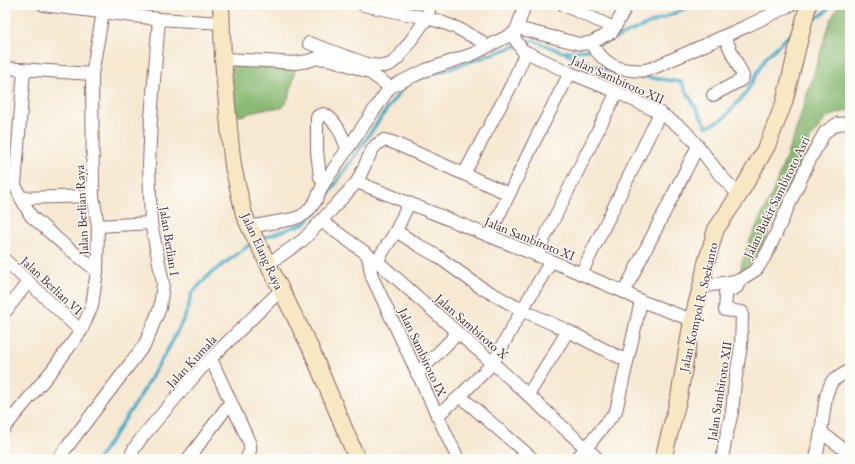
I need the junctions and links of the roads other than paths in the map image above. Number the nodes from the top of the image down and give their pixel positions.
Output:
1 (43, 5) edge
2 (221, 5) edge
3 (363, 5) edge
4 (430, 5) edge
5 (525, 5) edge
6 (564, 5) edge
7 (627, 5) edge
8 (791, 5) edge
9 (807, 11) edge
10 (103, 12) junction
11 (159, 18) junction
12 (426, 18) junction
13 (222, 23) junction
14 (614, 28) junction
15 (515, 34) junction
16 (724, 36) junction
17 (481, 41) dead end
18 (309, 42) dead end
19 (593, 47) junction
20 (524, 51) junction
21 (223, 60) junction
22 (5, 68) edge
23 (24, 70) junction
24 (570, 73) junction
25 (92, 74) junction
26 (390, 87) junction
27 (617, 92) junction
28 (713, 95) dead end
29 (660, 113) junction
30 (850, 122) edge
31 (698, 146) junction
32 (347, 149) junction
33 (464, 174) junction
34 (357, 182) junction
35 (324, 183) junction
36 (509, 194) junction
37 (739, 195) junction
38 (93, 196) junction
39 (21, 198) junction
40 (409, 203) junction
41 (322, 221) junction
42 (151, 223) junction
43 (98, 226) junction
44 (251, 230) junction
45 (396, 231) junction
46 (489, 236) junction
47 (536, 255) junction
48 (265, 258) junction
49 (372, 259) junction
50 (5, 260) edge
51 (551, 261) junction
52 (97, 271) junction
53 (581, 274) junction
54 (740, 280) junction
55 (28, 282) junction
56 (701, 287) junction
57 (281, 290) junction
58 (624, 292) junction
59 (641, 301) junction
60 (522, 310) junction
61 (5, 312) edge
62 (692, 320) junction
63 (80, 331) junction
64 (568, 331) junction
65 (458, 333) junction
66 (210, 359) junction
67 (627, 361) junction
68 (493, 362) junction
69 (417, 374) junction
70 (848, 374) edge
71 (528, 395) junction
72 (460, 396) junction
73 (230, 403) junction
74 (437, 416) junction
75 (5, 427) edge
76 (821, 432) junction
77 (586, 448) junction
78 (850, 454) edge
79 (58, 459) edge
80 (130, 459) edge
81 (188, 459) edge
82 (246, 459) edge
83 (357, 459) edge
84 (458, 459) edge
85 (533, 459) edge
86 (576, 459) edge
87 (598, 459) edge
88 (663, 459) edge
89 (722, 459) edge
90 (816, 459) edge

1 - 10 street
2 - 13 main road, Jalan Elang Raya
3 - 12 street
4 - 12 street
5 - 15 street
6 - 14 street
7 - 14 street
8 - 16 street
9 - 37 main road, Jalan Kompol R. Soekanto
10 - 11 street
10 - 25 street, Jalan Berlian Raya
11 - 13 street
11 - 42 street, Jalan Berlian I
12 - 17 street
12 - 18 street
13 - 21 main road, Jalan Elang Raya
14 - 19 street
15 - 19 street
15 - 20 street
15 - 26 street
16 - 19 street
16 - 28 street
20 - 24 street, Jalan Sambiroto XII
20 - 33 street
21 - 26 street
21 - 44 main road, Jalan Elang Raya
22 - 23 street
23 - 25 street
23 - 39 street
24 - 27 street, Jalan Sambiroto XII
24 - 36 street
25 - 38 street, Jalan Berlian Raya
26 - 32 street
27 - 29 street, Jalan Sambiroto XII
27 - 47 street
29 - 31 street, Jalan Sambiroto XII
29 - 53 street
30 - 54 street, Jalan Bukit Sambiroto Asri
31 - 37 street, Jalan Sambiroto XII
31 - 58 street
32 - 35 street
32 - 35 street
33 - 34 street
33 - 36 street
34 - 40 street, Jalan Sambiroto XI
34 - 41 street
35 - 44 street
36 - 46 street
37 - 56 main road, Jalan Kompol R. Soekanto
38 - 39 street
38 - 43 street, Jalan Berlian Raya
39 - 52 street
40 - 45 street
40 - 46 street, Jalan Sambiroto XI
41 - 48 street
41 - 49 street, Jalan Sambiroto X
42 - 43 street
42 - 79 street, Jalan Berlian I
43 - 52 street, Jalan Berlian Raya
44 - 48 main road, Jalan Elang Raya
45 - 49 street
45 - 60 street
46 - 47 street, Jalan Sambiroto XI
47 - 51 street, Jalan Sambiroto XI
48 - 57 main road, Jalan Elang Raya
49 - 65 street, Jalan Sambiroto X
49 - 69 street, Jalan Sambiroto IX
50 - 55 street, Jalan Berlian VI
51 - 53 street, Jalan Sambiroto XI
51 - 60 street
52 - 63 street, Jalan Berlian Raya
53 - 58 street, Jalan Sambiroto XI
54 - 56 street, Jalan Bukit Sambiroto Asri
54 - 89 street, Jalan Sambiroto XII
55 - 61 street
55 - 63 street, Jalan Berlian VI
56 - 62 main road, Jalan Kompol R. Soekanto
57 - 66 street, Jalan Kumala
57 - 83 main road, Jalan Elang Raya
58 - 59 street, Jalan Sambiroto XI
59 - 62 street, Jalan Sambiroto XI
59 - 67 street
60 - 64 street
60 - 68 street
62 - 88 main road, Jalan Kompol R. Soekanto
63 - 75 street, Jalan Berlian Raya
64 - 67 street
64 - 71 street
65 - 68 street, Jalan Sambiroto X
65 - 69 street
66 - 73 street
66 - 80 street, Jalan Kumala
67 - 77 street
68 - 71 street, Jalan Sambiroto X
68 - 72 street
69 - 74 street, Jalan Sambiroto IX
70 - 76 street
71 - 77 street, Jalan Sambiroto X
72 - 74 street
72 - 85 street
73 - 81 street
73 - 82 street
74 - 84 street, Jalan Sambiroto IX
76 - 78 street
76 - 90 street
77 - 86 street
77 - 87 street, Jalan Sambiroto X

